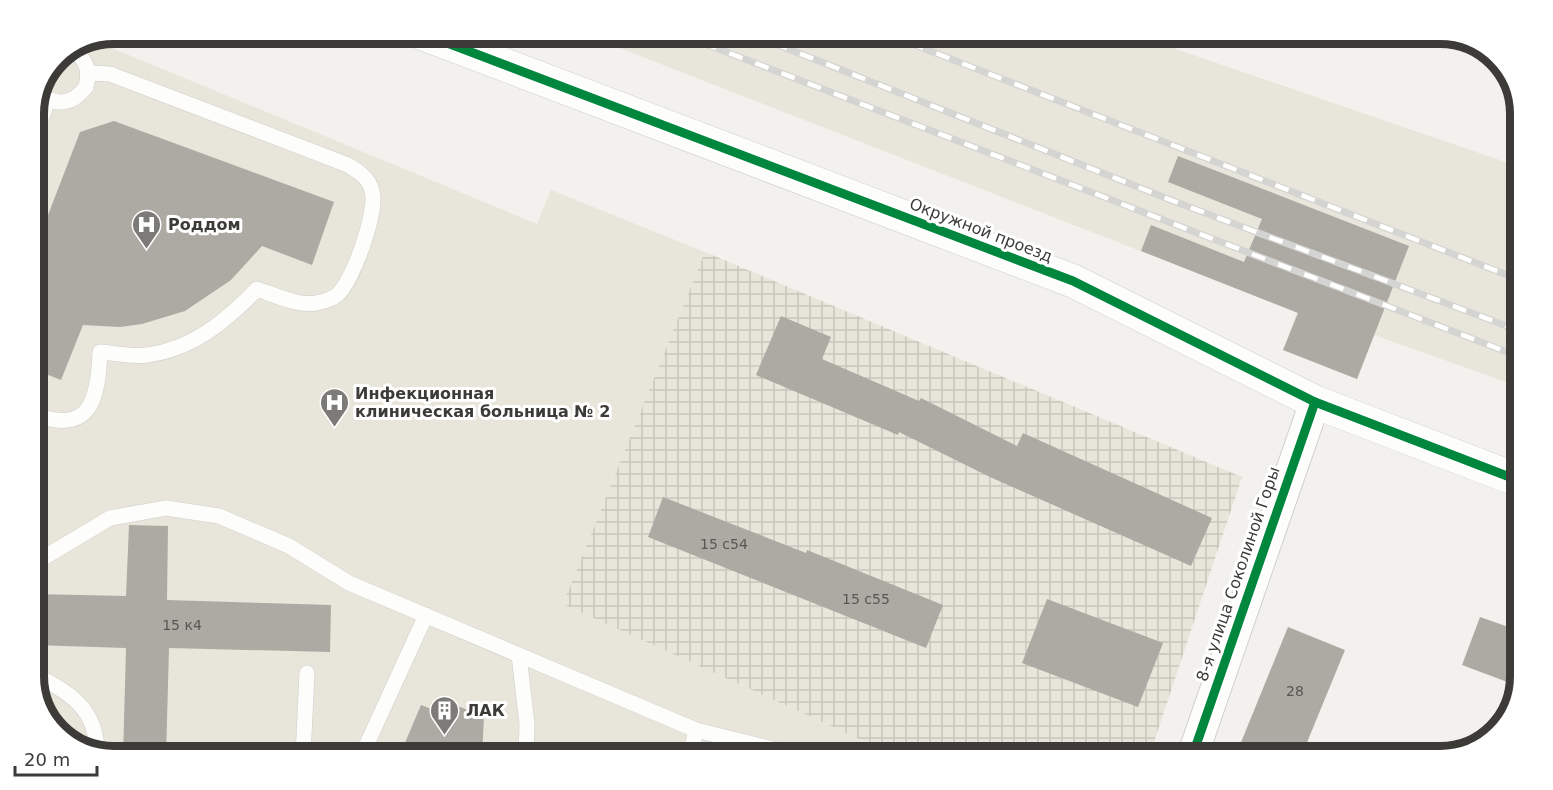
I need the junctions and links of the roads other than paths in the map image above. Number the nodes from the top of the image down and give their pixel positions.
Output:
1 (450, 44) edge
2 (78, 53) edge
3 (88, 73) junction
4 (46, 97) edge
5 (1315, 402) junction
6 (44, 418) edge
7 (1510, 477) edge
8 (44, 557) edge
9 (426, 615) junction
10 (519, 655) junction
11 (307, 673) dead end
12 (44, 679) edge
13 (696, 730) junction
14 (97, 744) edge
15 (304, 746) edge
16 (366, 746) edge
17 (526, 746) edge
18 (692, 746) edge
19 (761, 746) edge
20 (1196, 746) edge

1 - 5 street, Окружной проезд
2 - 3 lane
3 - 4 lane
3 - 6 lane
5 - 7 street, Окружной проезд
5 - 20 street, 8-я улица Соколиной Горы
8 - 9 lane
9 - 10 lane
9 - 16 lane
10 - 13 lane
10 - 17 lane
11 - 15 lane
12 - 14 lane
13 - 18 lane
13 - 19 lane

